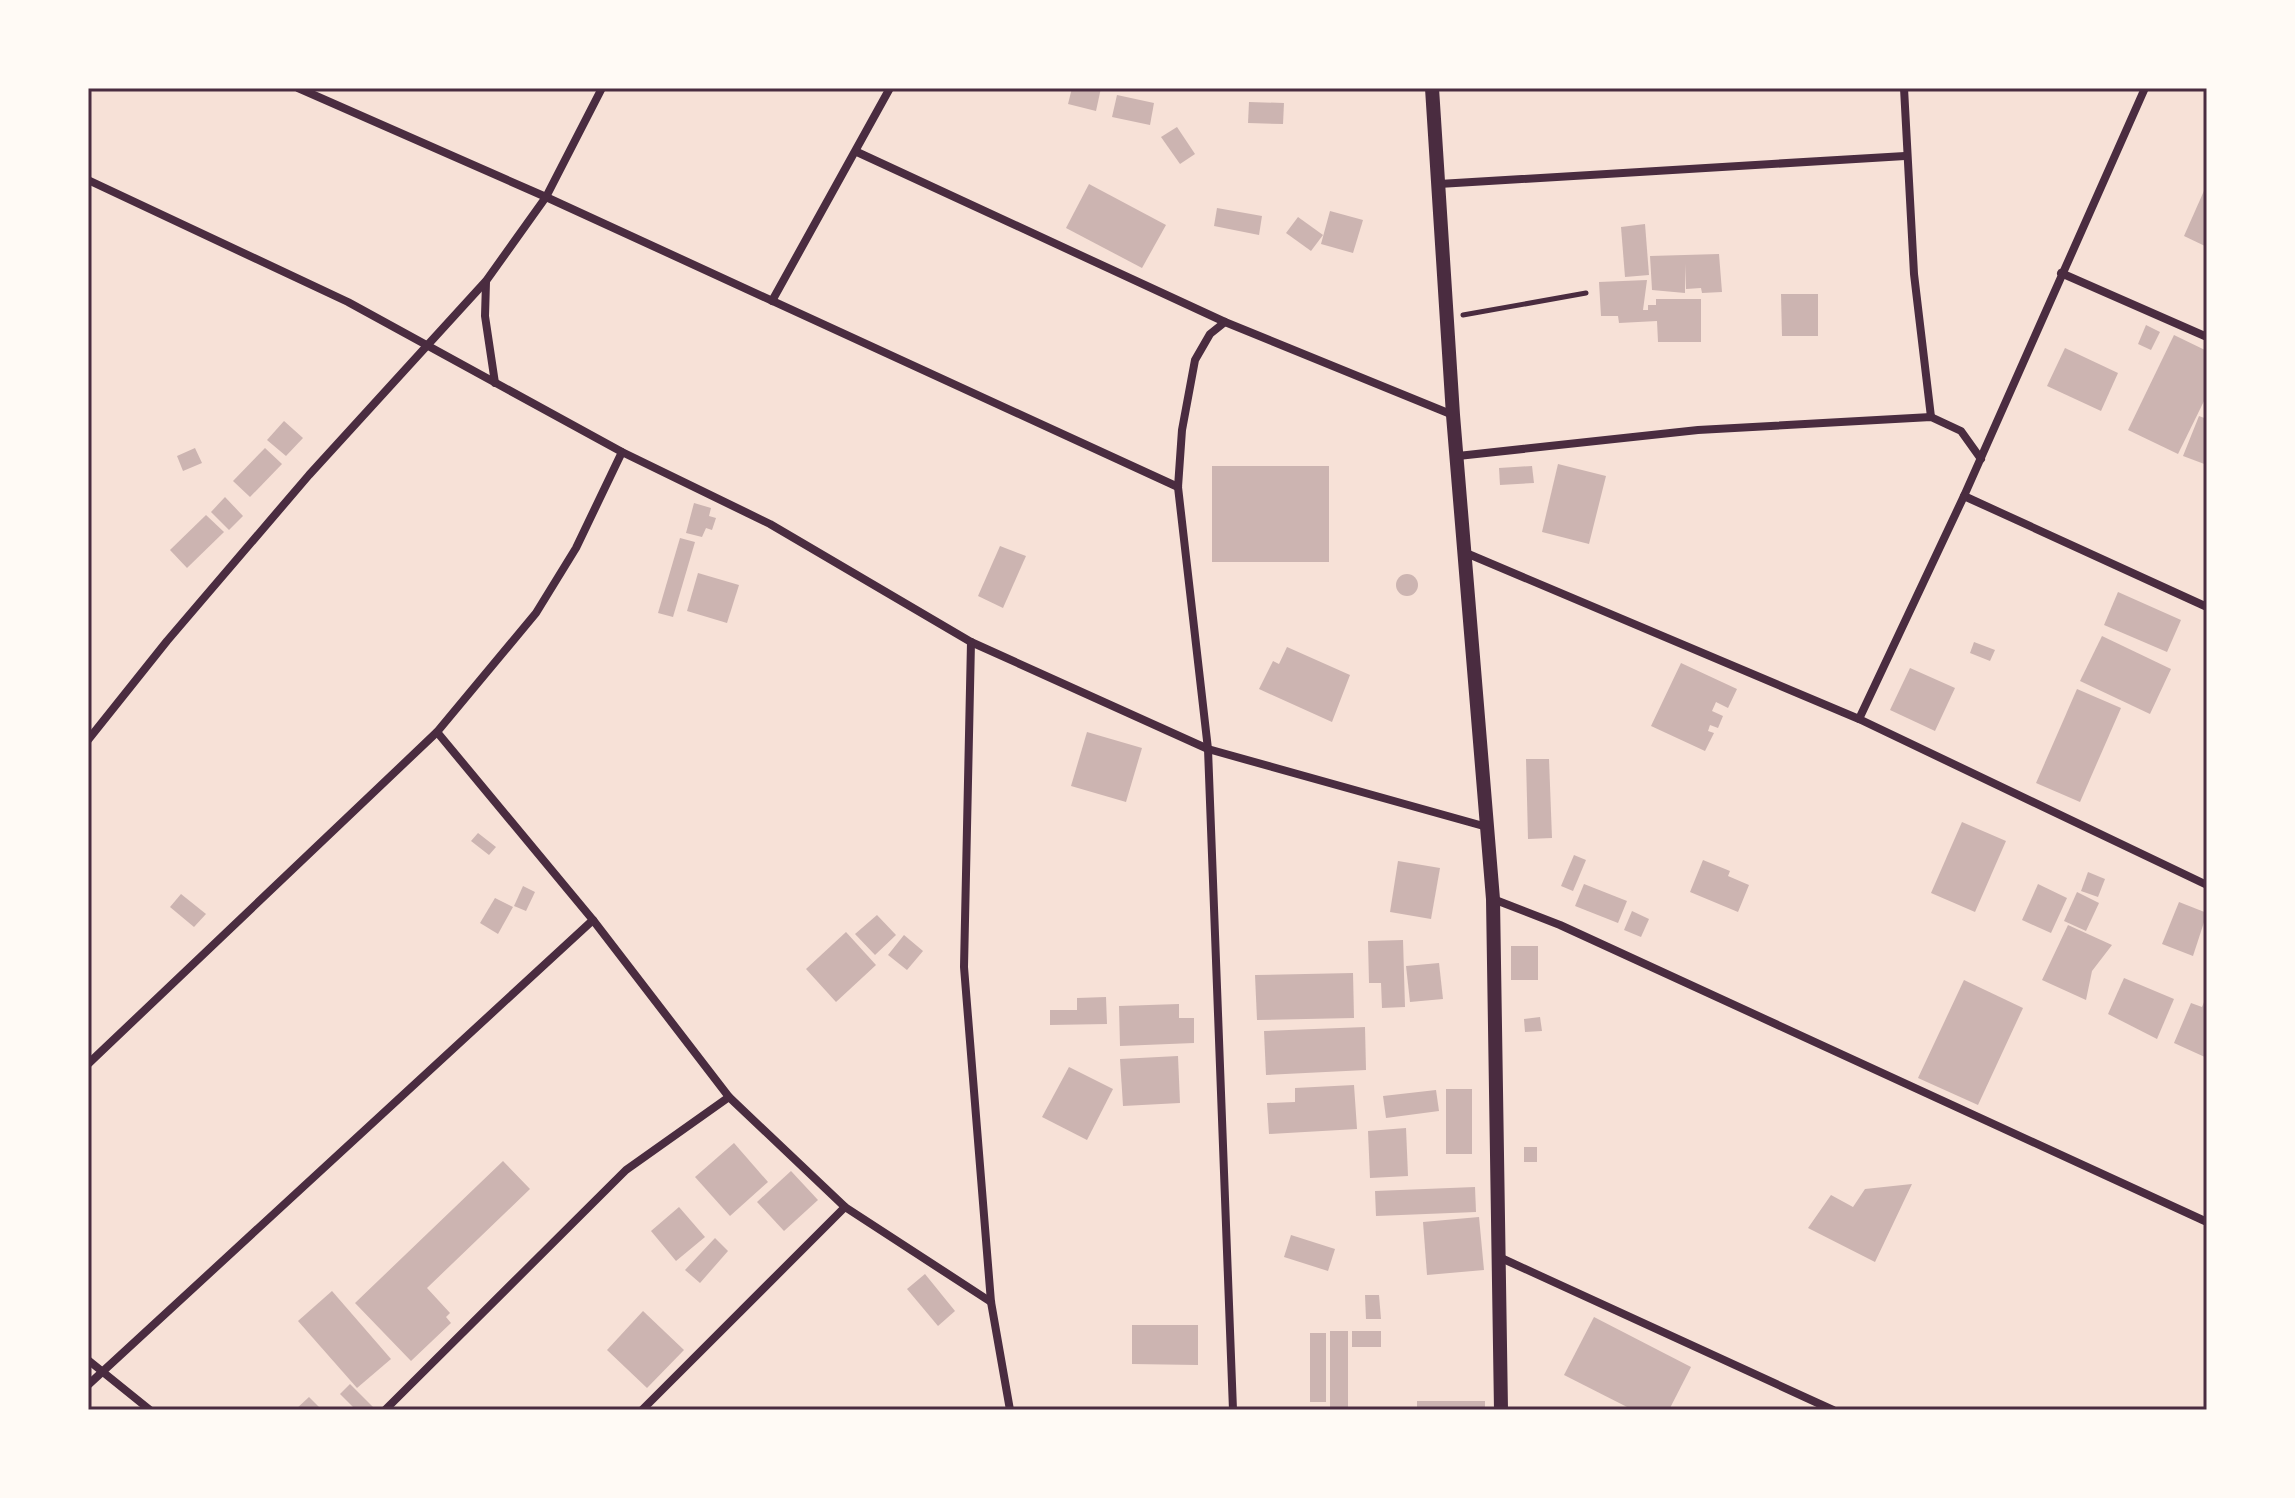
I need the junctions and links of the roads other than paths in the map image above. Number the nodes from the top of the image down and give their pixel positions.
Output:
1 (298, 88) edge
2 (602, 88) edge
3 (890, 88) edge
4 (1432, 88) edge
5 (1904, 88) edge
6 (2145, 88) edge
7 (319, 92) edge
8 (857, 152) junction
9 (1905, 156) junction
10 (88, 180) edge
11 (1439, 184) junction
12 (546, 197) junction
13 (2061, 273) junction
14 (486, 281) junction
15 (772, 301) junction
16 (1225, 322) junction
17 (2207, 337) edge
18 (426, 345) junction
19 (495, 383) junction
20 (1453, 415) junction
21 (1931, 417) junction
22 (622, 452) junction
23 (1458, 456) junction
24 (1981, 459) junction
25 (1178, 487) junction
26 (1964, 496) junction
27 (1466, 553) junction
28 (2207, 607) edge
29 (971, 642) junction
30 (1859, 719) junction
31 (437, 732) junction
32 (88, 740) edge
33 (1208, 749) junction
34 (1487, 827) junction
35 (2207, 885) edge
36 (1493, 899) junction
37 (593, 920) junction
38 (88, 1064) edge
39 (729, 1097) junction
40 (845, 1207) junction
41 (2207, 1222) edge
42 (1496, 1256) junction
43 (991, 1302) junction
44 (88, 1360) edge
45 (102, 1372) junction
46 (88, 1385) edge
47 (150, 1410) edge
48 (385, 1410) edge
49 (642, 1410) edge
50 (1010, 1410) edge
51 (1233, 1410) edge
52 (1501, 1410) edge
53 (1833, 1410) edge

1 - 7 street
2 - 12 street
3 - 8 street
4 - 11 street
5 - 9 street
6 - 13 street
7 - 12 street
8 - 15 street
8 - 16 street
9 - 11 street
9 - 21 street
10 - 18 street
11 - 20 street
12 - 14 street
12 - 15 street
13 - 17 street
13 - 24 street
14 - 18 street
14 - 19 street
15 - 25 street
16 - 20 street
16 - 25 street
18 - 19 street
18 - 32 street
19 - 22 street
20 - 23 street
21 - 23 street
21 - 24 street
22 - 29 street
22 - 31 street
23 - 27 street
24 - 26 street
25 - 33 street
26 - 28 street
26 - 30 street
27 - 30 street
27 - 34 street
29 - 33 street
29 - 43 street
30 - 35 street
31 - 37 street
31 - 38 street
33 - 34 street
33 - 51 street
34 - 36 street
36 - 41 street
36 - 42 street
37 - 39 street
37 - 45 street
39 - 40 street
39 - 48 street
40 - 43 street
40 - 49 street
42 - 52 street
42 - 53 street
43 - 50 street
44 - 45 street
45 - 46 street
45 - 47 street

